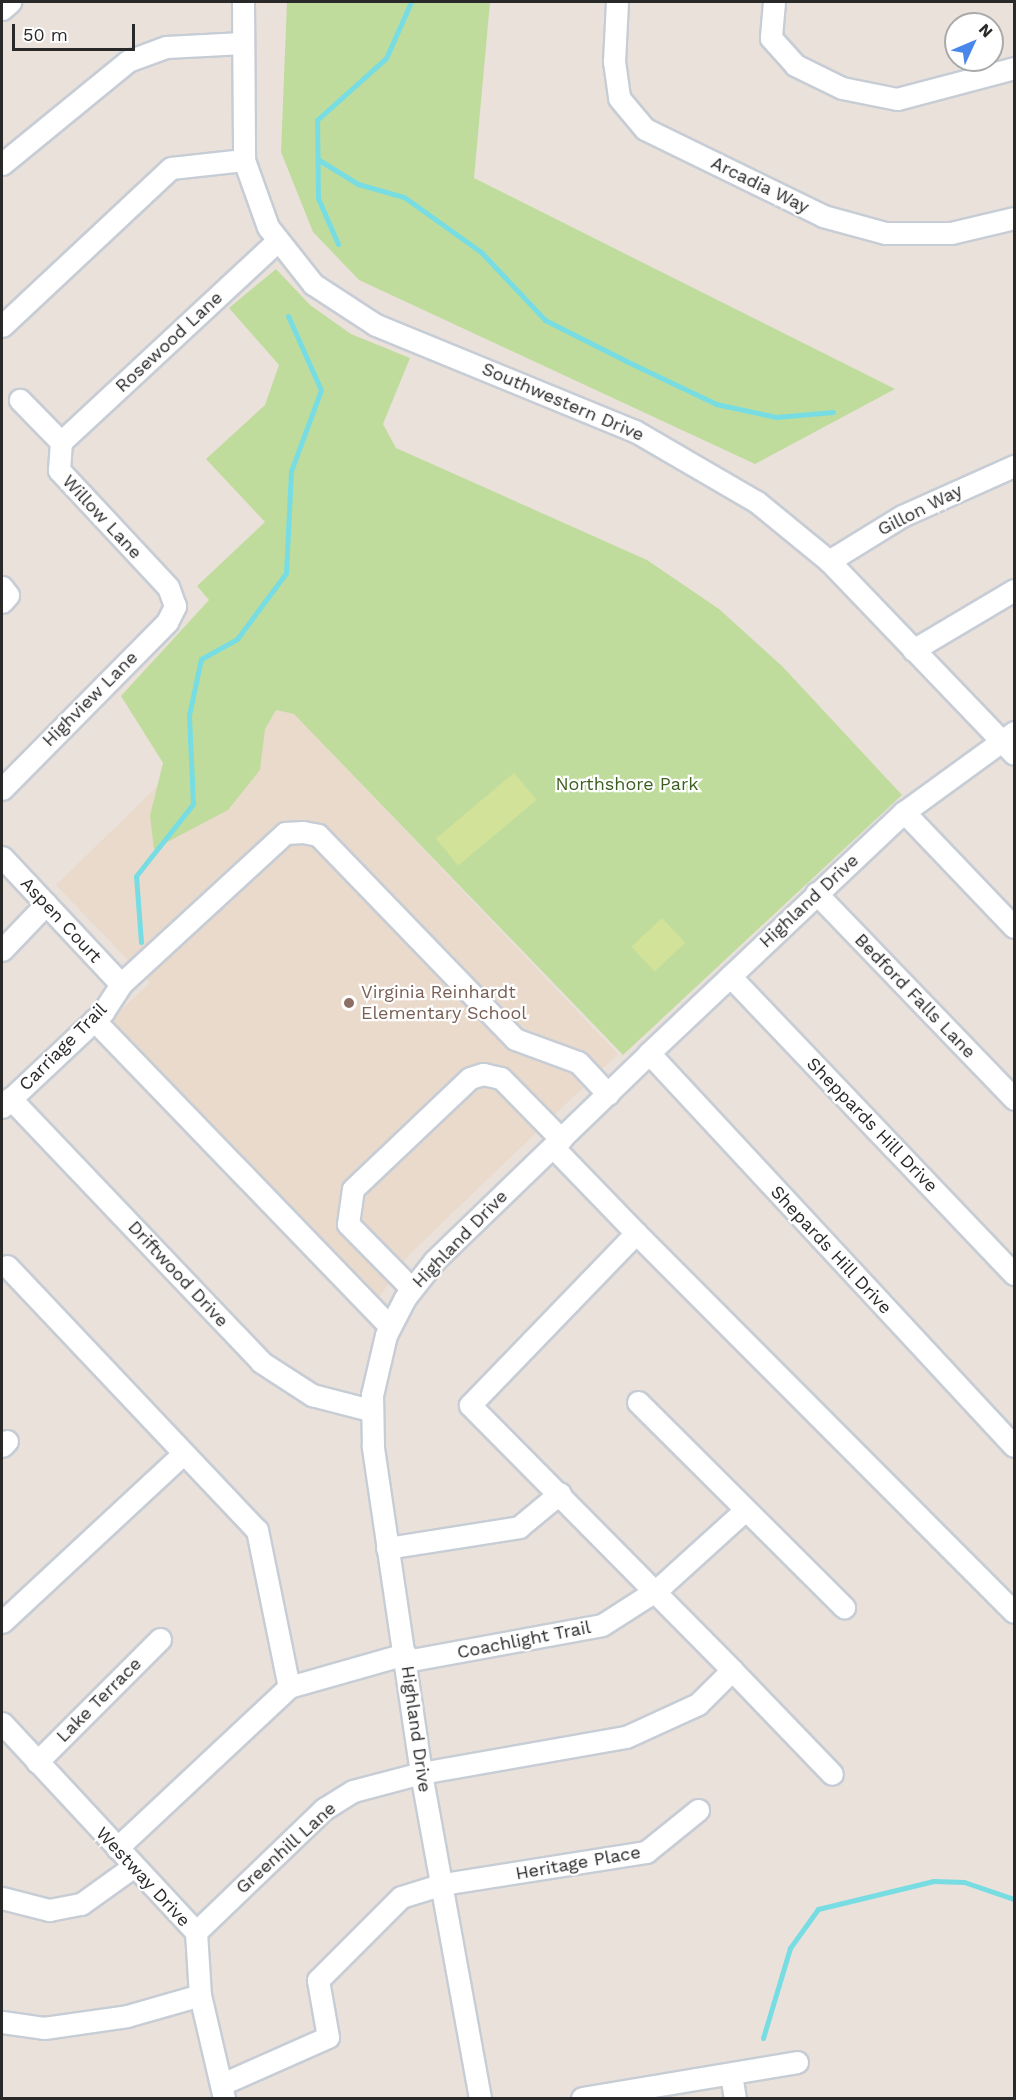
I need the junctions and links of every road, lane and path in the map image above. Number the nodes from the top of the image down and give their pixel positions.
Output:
1 (10, 2) edge
2 (243, 2) edge
3 (618, 2) edge
4 (774, 2) edge
5 (2, 9) edge
6 (243, 43) junction
7 (1014, 68) edge
8 (244, 160) junction
9 (2, 164) edge
10 (1014, 218) edge
11 (277, 241) junction
12 (2, 326) edge
13 (20, 400) dead end
14 (61, 442) junction
15 (1014, 466) edge
16 (829, 561) junction
17 (2, 587) edge
18 (1014, 590) edge
19 (2, 602) edge
20 (175, 606) joint
21 (913, 650) junction
22 (1010, 742) edge
23 (2, 789) edge
24 (904, 812) junction
25 (2, 856) edge
26 (816, 893) junction
27 (45, 903) junction
28 (1014, 927) edge
29 (2, 950) edge
30 (730, 976) junction
31 (121, 984) junction
32 (94, 1020) junction
33 (649, 1053) junction
34 (608, 1094) junction
35 (1014, 1099) edge
36 (6, 1103) edge
37 (557, 1143) junction
38 (636, 1233) junction
39 (3, 1266) edge
40 (1014, 1275) edge
41 (411, 1288) junction
42 (390, 1326) junction
43 (638, 1402) dead end
44 (370, 1410) junction
45 (1014, 1446) edge
46 (183, 1454) junction
47 (560, 1493) junction
48 (745, 1510) junction
49 (387, 1548) junction
50 (658, 1589) junction
51 (844, 1607) dead end
52 (1014, 1612) edge
53 (2, 1622) edge
54 (160, 1639) dead end
55 (406, 1658) junction
56 (732, 1670) junction
57 (289, 1687) junction
58 (2, 1723) edge
59 (37, 1762) junction
60 (421, 1773) junction
61 (832, 1774) dead end
62 (698, 1810) dead end
63 (117, 1848) junction
64 (134, 1866) junction
65 (443, 1884) junction
66 (2, 1898) edge
67 (196, 1932) junction
68 (200, 1995) junction
69 (2, 2022) edge
70 (796, 2062) dead end
71 (731, 2074) junction
72 (223, 2091) edge
73 (480, 2098) edge
74 (582, 2098) edge
75 (735, 2098) edge

1 - 5 street
2 - 6 street, Southwestern Drive
3 - 10 street, Arcadia Way
4 - 7 street
6 - 8 street, Southwestern Drive
6 - 9 street
8 - 11 street, Southwestern Drive
8 - 12 street
11 - 14 street, Rosewood Lane
11 - 16 street, Southwestern Drive
13 - 14 street
14 - 20 street, Willow Lane
15 - 16 street, Gillon Way
16 - 21 street, Southwestern Drive
17 - 19 street
18 - 21 street
20 - 23 street, Highview Lane
21 - 22 street, Southwestern Drive
22 - 24 street, Highland Drive
24 - 26 street, Highland Drive
24 - 28 street
25 - 27 street, Aspen Court
26 - 30 street, Highland Drive
26 - 35 street, Bedford Falls Lane
27 - 29 street
27 - 31 street, Aspen Court
30 - 33 street, Highland Drive
30 - 40 street, Sheppards Hill Drive
31 - 32 street, Carriage Trail
31 - 34 street, Carriage Trail
32 - 36 street, Carriage Trail
32 - 42 street
33 - 34 street, Highland Drive
33 - 45 street, Shepards Hill Drive
34 - 37 street, Highland Drive
36 - 44 street, Driftwood Drive
37 - 38 street
37 - 41 street, Highland Drive
37 - 41 street
38 - 47 street
38 - 52 street
39 - 46 street
41 - 42 street, Highland Drive
42 - 44 street, Highland Drive
43 - 48 street
44 - 49 street, Highland Drive
46 - 53 street
46 - 57 street
47 - 49 street
47 - 50 street
48 - 50 street, Coachlight Trail
48 - 51 street
49 - 55 street, Highland Drive
50 - 55 street, Coachlight Trail
50 - 56 street
54 - 59 street, Lake Terrace
55 - 57 street, Coachlight Trail
55 - 60 street, Highland Drive
56 - 60 street, Greenhill Lane
56 - 61 street
57 - 63 street
58 - 59 street, Westway Drive
59 - 63 street, Westway Drive
60 - 65 street, Highland Drive
60 - 67 street, Greenhill Lane
62 - 65 street, Heritage Place
63 - 64 street, Westway Drive
64 - 66 street
64 - 67 street, Westway Drive
65 - 72 street, Heritage Place
65 - 73 street, Highland Drive
67 - 68 street, Westway Drive
68 - 69 street
68 - 72 street, Westway Drive
70 - 71 street
71 - 74 street
71 - 75 street

